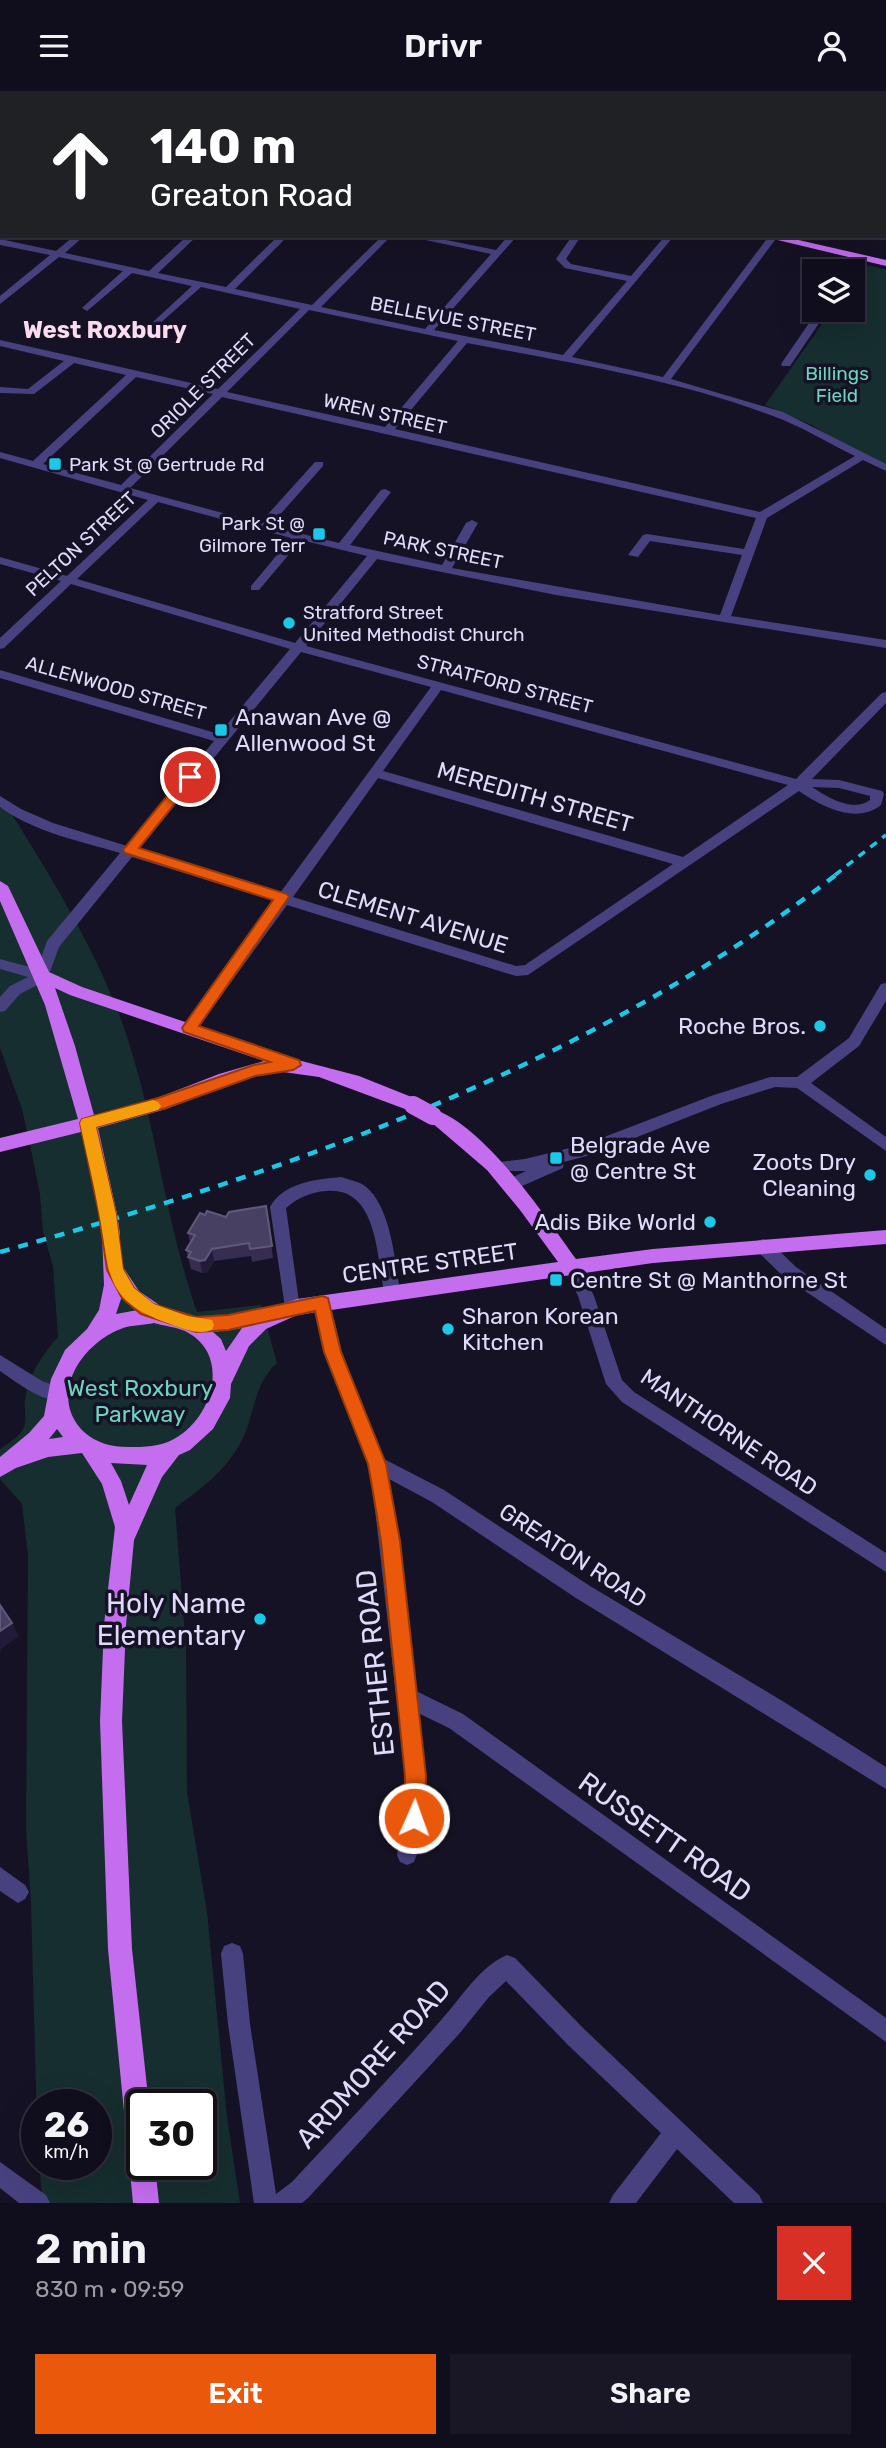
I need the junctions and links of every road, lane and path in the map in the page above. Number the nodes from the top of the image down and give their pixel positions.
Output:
1 (78, 238) edge
2 (191, 238) edge
3 (282, 238) edge
4 (385, 238) edge
5 (421, 238) edge
6 (511, 238) edge
7 (576, 238) edge
8 (668, 238) edge
9 (768, 238) edge
10 (774, 238) edge
11 (0, 243) edge
12 (498, 253) junction
13 (57, 255) junction
14 (859, 257) joint
15 (886, 263) edge
16 (129, 270) junction
17 (150, 275) junction
18 (633, 279) junction
19 (198, 285) junction
20 (227, 291) junction
21 (0, 301) edge
22 (87, 308) dead end
23 (310, 308) junction
24 (815, 322) edge
25 (157, 323) dead end
26 (426, 333) junction
27 (464, 340) junction
28 (2, 346) edge
29 (565, 359) junction
30 (71, 360) junction
31 (786, 364) dead end
32 (133, 374) junction
33 (665, 381) junction
34 (0, 390) edge
35 (219, 394) junction
36 (387, 432) junction
37 (0, 455) edge
38 (860, 457) junction
39 (319, 464) dead end
40 (35, 465) junction
41 (886, 468) edge
42 (123, 489) junction
43 (386, 492) dead end
44 (156, 498) junction
45 (762, 516) junction
46 (472, 523) dead end
47 (263, 526) junction
48 (300, 535) junction
49 (343, 546) junction
50 (749, 553) junction
51 (375, 554) junction
52 (634, 555) dead end
53 (0, 560) edge
54 (445, 570) junction
55 (70, 581) junction
56 (255, 588) dead end
57 (724, 619) junction
58 (886, 644) edge
59 (0, 645) edge
60 (297, 647) junction
61 (0, 674) edge
62 (438, 686) junction
63 (886, 696) edge
64 (220, 739) junction
65 (376, 773) junction
66 (799, 784) junction
67 (0, 800) edge
68 (130, 850) junction
69 (684, 862) junction
70 (0, 886) edge
71 (282, 897) junction
72 (0, 964) edge
73 (42, 976) junction
74 (886, 988) edge
75 (0, 1007) edge
76 (190, 1028) junction
77 (293, 1065) junction
78 (800, 1083) junction
79 (88, 1123) junction
80 (0, 1145) edge
81 (886, 1145) edge
82 (574, 1154) junction
83 (498, 1167) junction
84 (513, 1184) junction
85 (886, 1237) edge
86 (763, 1246) junction
87 (572, 1268) junction
88 (115, 1270) junction
89 (392, 1292) junction
90 (322, 1303) junction
91 (283, 1311) junction
92 (165, 1317) junction
93 (187, 1323) junction
94 (94, 1333) junction
95 (886, 1338) edge
96 (0, 1362) edge
97 (225, 1378) junction
98 (58, 1398) junction
99 (87, 1445) junction
100 (180, 1446) junction
101 (377, 1464) junction
102 (4, 1465) edge
103 (126, 1535) junction
104 (886, 1563) edge
105 (407, 1697) junction
106 (886, 1779) edge
107 (407, 1855) dead end
108 (0, 1878) edge
109 (18, 1892) dead end
110 (232, 1954) dead end
111 (886, 2031) edge
112 (135, 2089) edge
113 (676, 2132) junction
114 (0, 2174) edge
115 (144, 2180) edge
116 (38, 2203) edge
117 (146, 2203) edge
118 (266, 2203) edge
119 (284, 2203) edge
120 (621, 2203) edge
121 (751, 2203) edge

1 - 13 street
2 - 17 street
3 - 20 street
4 - 23 street, ORIOLE STREET
5 - 12 street
6 - 12 street
7 - 18 street
8 - 18 street
9 - 33 street
10 - 14 main road
11 - 13 street, BELLEVUE STREET
12 - 26 street
13 - 16 street, BELLEVUE STREET
13 - 21 street
14 - 15 main road
16 - 17 street, BELLEVUE STREET
16 - 22 street
17 - 19 street, BELLEVUE STREET
18 - 29 street
19 - 20 street, BELLEVUE STREET
19 - 25 street
20 - 23 street, BELLEVUE STREET
23 - 26 street, BELLEVUE STREET
23 - 35 street, ORIOLE STREET
24 - 31 street
26 - 27 street, BELLEVUE STREET
27 - 29 street, BELLEVUE STREET
27 - 36 street
28 - 30 street, WREN STREET
29 - 33 street, BELLEVUE STREET
30 - 32 street, WREN STREET
30 - 34 street
32 - 35 street, WREN STREET
32 - 40 street
33 - 38 street, BELLEVUE STREET
35 - 36 street, WREN STREET
35 - 42 street, ORIOLE STREET
36 - 45 street, WREN STREET
37 - 40 street, PARK STREET
38 - 41 street, BELLEVUE STREET
38 - 45 street
39 - 47 street
40 - 42 street, PARK STREET
42 - 44 street, PARK STREET
43 - 49 street
44 - 47 street, PARK STREET
44 - 55 street, PELTON STREET
45 - 50 street
46 - 54 street
47 - 48 street, PARK STREET
48 - 49 street, PARK STREET
48 - 56 street
49 - 51 street, PARK STREET
50 - 52 street
50 - 57 street
51 - 54 street, PARK STREET
51 - 60 street
53 - 55 street, STRATFORD STREET
54 - 57 street, PARK STREET
55 - 59 street, PELTON STREET
55 - 60 street, STRATFORD STREET
57 - 58 street, PARK STREET
60 - 62 street, STRATFORD STREET
60 - 64 street
61 - 64 street, ALLENWOOD STREET
62 - 65 street
62 - 66 street, STRATFORD STREET
63 - 66 street, CLEMENT AVENUE
64 - 68 street
65 - 69 street, MEREDITH STREET
65 - 71 street
66 - 66 street, STRATFORD STREET
66 - 69 street, CLEMENT AVENUE
67 - 68 street, CLEMENT AVENUE
68 - 71 street, CLEMENT AVENUE
68 - 73 street
69 - 71 street, CLEMENT AVENUE
70 - 73 main road
71 - 76 street
72 - 73 street
73 - 75 street
73 - 76 main road
73 - 79 main road
74 - 78 street
76 - 77 main road
77 - 79 main road
77 - 83 main road, bridge
78 - 81 street
78 - 82 street
79 - 80 main road
79 - 88 main road, bridge
82 - 83 street
82 - 84 street
83 - 84 main road
84 - 87 main road
85 - 86 main road, CENTRE STREET
86 - 87 main road, CENTRE STREET
86 - 95 street
87 - 89 main road, CENTRE STREET
87 - 104 street, MANTHORNE ROAD
88 - 92 main road
88 - 94 main road
89 - 90 main road, CENTRE STREET
89 - 91 street
90 - 91 main road, CENTRE STREET
90 - 101 street
91 - 93 main road, CENTRE STREET
91 - 97 main road, CENTRE STREET
92 - 93 main road
92 - 94 main road
93 - 97 main road
94 - 98 main road
96 - 98 street
97 - 100 main road
98 - 99 main road
98 - 102 main road
99 - 100 main road
99 - 102 main road
99 - 103 main road
100 - 103 main road
101 - 105 street, ESTHER ROAD
101 - 106 street, GREATON ROAD
103 - 112 main road
105 - 107 street, ESTHER ROAD
105 - 111 street, RUSSETT ROAD
108 - 109 street
110 - 118 street
113 - 119 street, ARDMORE ROAD
113 - 120 street
113 - 121 street
114 - 116 street
115 - 117 main road

